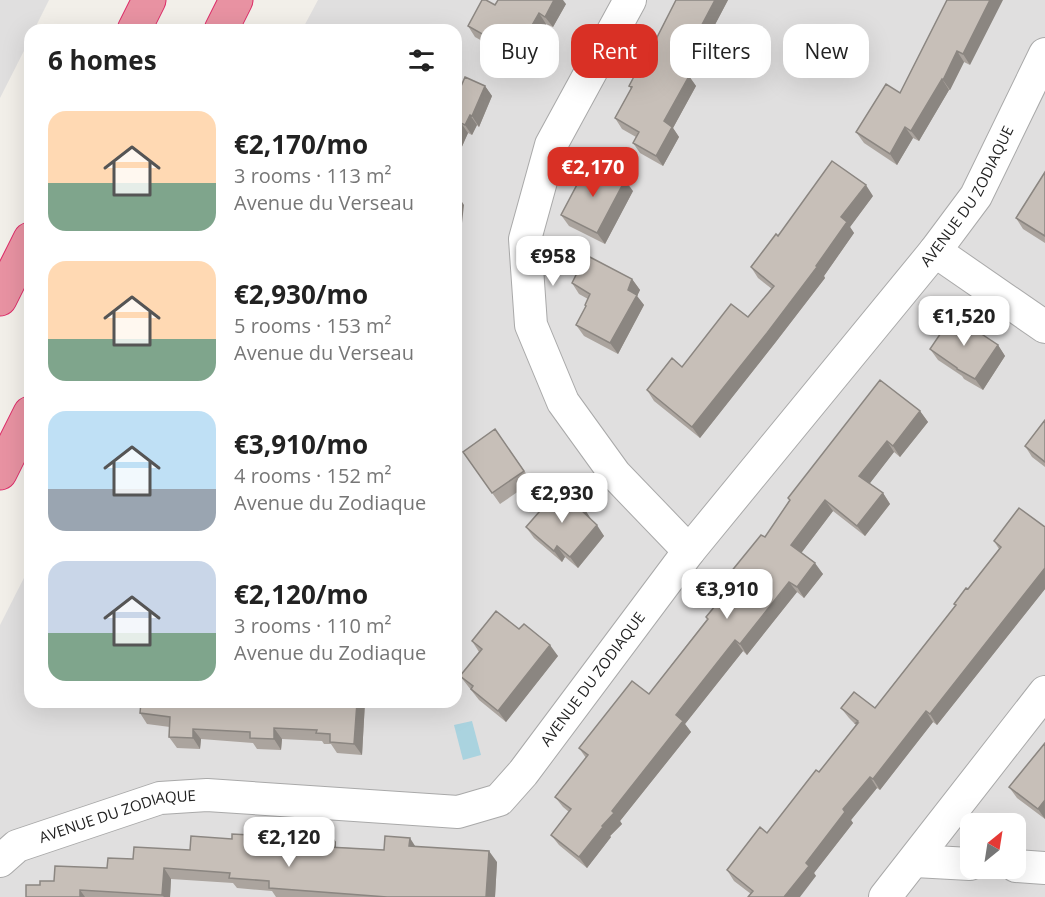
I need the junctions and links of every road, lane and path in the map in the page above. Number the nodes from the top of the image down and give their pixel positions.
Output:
1 (149, 0) edge
2 (236, 0) edge
3 (630, 0) edge
4 (137, 24) edge
5 (224, 24) edge
6 (1045, 54) edge
7 (24, 251) edge
8 (935, 251) junction
9 (0, 299) edge
10 (1045, 327) edge
11 (24, 425) edge
12 (0, 473) edge
13 (689, 551) junction
14 (1045, 692) edge
15 (0, 861) edge
16 (915, 861) junction
17 (960, 863) edge
18 (1026, 867) edge
19 (1045, 868) edge
20 (885, 897) edge

1 - 4 highway
2 - 5 highway
3 - 13 street
6 - 8 street, AVENUE DU ZODIAQUE
7 - 9 highway
8 - 10 street
8 - 13 street, AVENUE DU ZODIAQUE
11 - 12 highway
13 - 15 street, AVENUE DU ZODIAQUE
14 - 16 street
16 - 17 street
16 - 20 street
18 - 19 street

